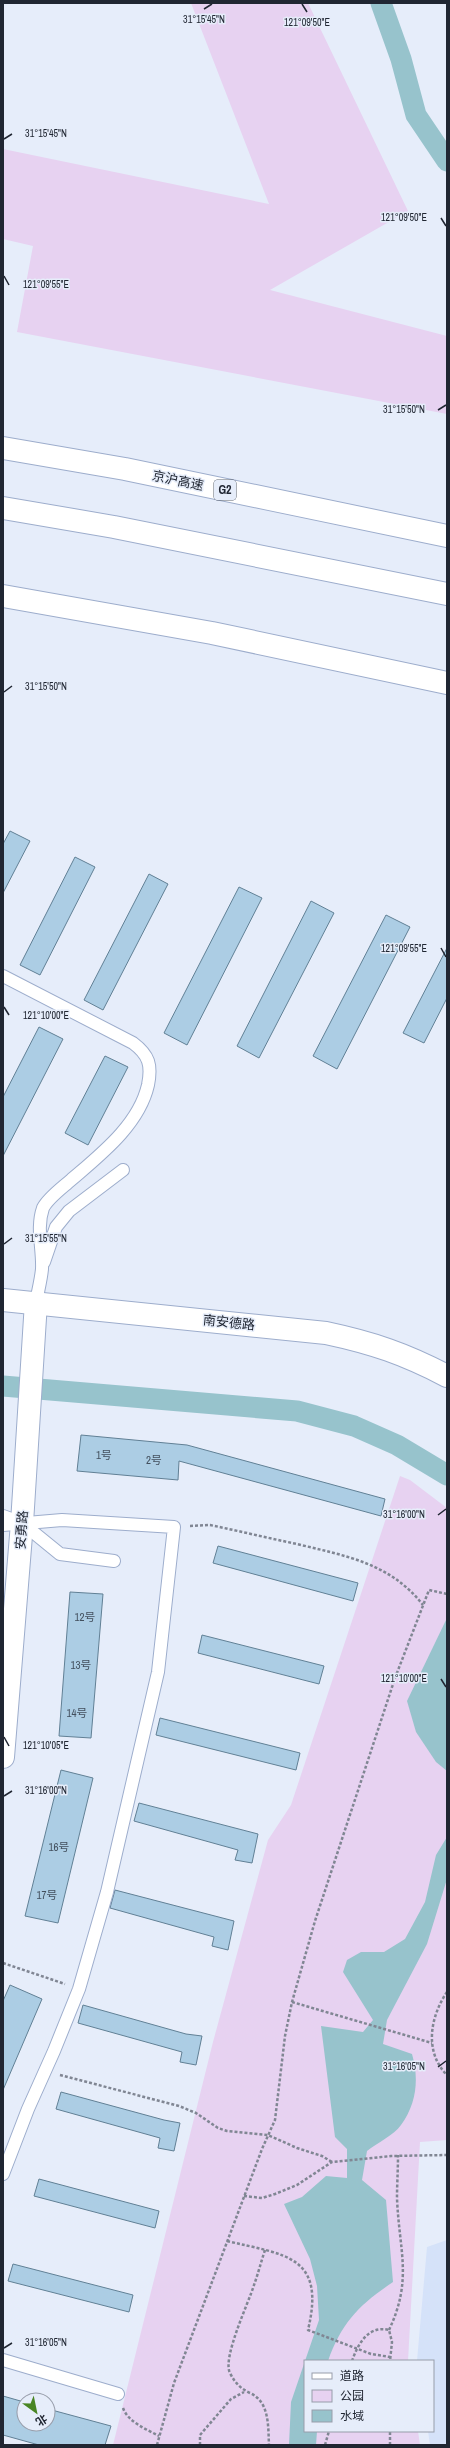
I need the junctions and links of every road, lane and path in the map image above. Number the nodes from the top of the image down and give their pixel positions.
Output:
1 (3, 448) edge
2 (3, 508) edge
3 (447, 536) edge
4 (447, 594) edge
5 (3, 596) edge
6 (447, 683) edge
7 (3, 976) edge
8 (123, 1170) dead end
9 (42, 1268) junction
10 (3, 1300) edge
11 (36, 1302) junction
12 (447, 1376) edge
13 (9, 1522) edge
14 (174, 1527) junction
15 (114, 1562) dead end
16 (447, 1594) edge
17 (424, 1606) junction
18 (3, 1757) edge
19 (3, 1963) edge
20 (79, 1989) junction
21 (447, 1992) edge
22 (292, 2002) junction
23 (432, 2043) junction
24 (45, 2071) junction
25 (447, 2075) edge
26 (268, 2135) junction
27 (398, 2155) junction
28 (447, 2155) edge
29 (332, 2162) junction
30 (3, 2174) edge
31 (244, 2196) junction
32 (227, 2241) junction
33 (265, 2250) junction
34 (389, 2330) junction
35 (357, 2348) junction
36 (390, 2357) joint
37 (3, 2360) edge
38 (352, 2360) edge
39 (244, 2392) junction
40 (118, 2394) joint
41 (329, 2432) edge
42 (390, 2432) edge
43 (159, 2436) junction
44 (157, 2445) edge
45 (200, 2445) edge
46 (269, 2445) edge
47 (325, 2445) edge
48 (390, 2445) edge

1 - 3 main road, 京沪高速 / G2
2 - 4 main road
5 - 6 main road
7 - 9 lane
8 - 9 lane
9 - 11 lane
10 - 11 main road, 南安德路
11 - 12 main road, 南安德路
11 - 13 main road, 安勇路
13 - 14 lane
13 - 15 lane
13 - 18 main road, 安勇路
14 - 17 path
14 - 20 lane
16 - 17 path
17 - 22 path
19 - 20 path
20 - 24 lane
21 - 23 path
22 - 23 path
22 - 26 path
23 - 25 path
24 - 26 path
24 - 30 lane
26 - 29 path
26 - 31 path
27 - 28 path
27 - 29 path
27 - 34 path
29 - 31 path
31 - 32 path
32 - 33 path
32 - 43 path
33 - 35 path
33 - 39 path
34 - 35 path
34 - 36 path
35 - 36 path
35 - 38 path
37 - 40 lane
39 - 45 path
39 - 46 path
40 - 43 path
41 - 47 path
42 - 48 path
43 - 44 path

